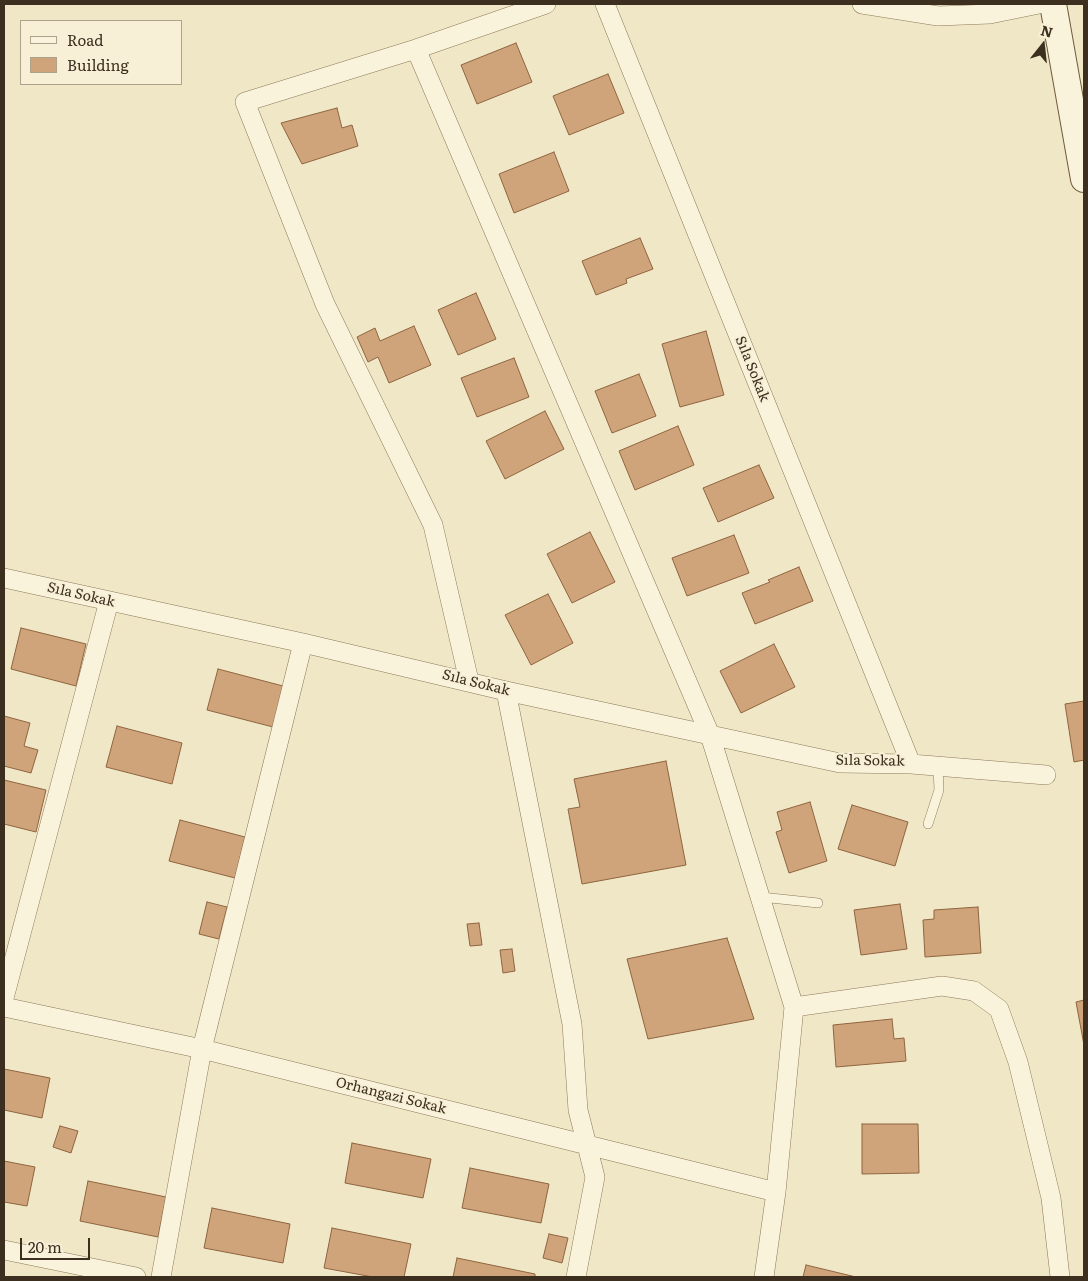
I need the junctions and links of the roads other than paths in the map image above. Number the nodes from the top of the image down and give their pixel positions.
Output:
1 (546, 4) edge
2 (605, 4) edge
3 (862, 4) edge
4 (1039, 4) edge
5 (1053, 4) edge
6 (416, 49) junction
7 (1084, 179) edge
8 (4, 578) edge
9 (109, 601) junction
10 (303, 643) junction
11 (469, 681) junction
12 (506, 691) junction
13 (710, 735) junction
14 (911, 764) junction
15 (938, 767) junction
16 (1046, 775) dead end
17 (928, 824) dead end
18 (760, 897) junction
19 (818, 903) dead end
20 (4, 998) edge
21 (4, 1007) edge
22 (794, 1007) junction
23 (202, 1049) junction
24 (587, 1145) junction
25 (776, 1192) junction
26 (4, 1250) edge
27 (136, 1277) edge
28 (161, 1277) edge
29 (576, 1277) edge
30 (764, 1277) edge
31 (1060, 1277) edge

1 - 6 street
2 - 14 street, Sıla Sokak
3 - 4 street
5 - 7 main road
6 - 11 street
6 - 13 street
8 - 9 street, Sıla Sokak
9 - 10 street, Sıla Sokak
9 - 20 street
10 - 11 street, Sıla Sokak
10 - 23 street
11 - 12 street, Sıla Sokak
12 - 13 street, Sıla Sokak
12 - 24 street
13 - 14 street, Sıla Sokak
13 - 18 street
14 - 15 street
15 - 16 street
15 - 17 lane
18 - 19 lane
18 - 22 street
21 - 23 street, Orhangazi Sokak
22 - 25 street
22 - 31 street
23 - 24 street, Orhangazi Sokak
23 - 28 street
24 - 25 street, Orhangazi Sokak
24 - 29 street
25 - 30 street
26 - 27 street

